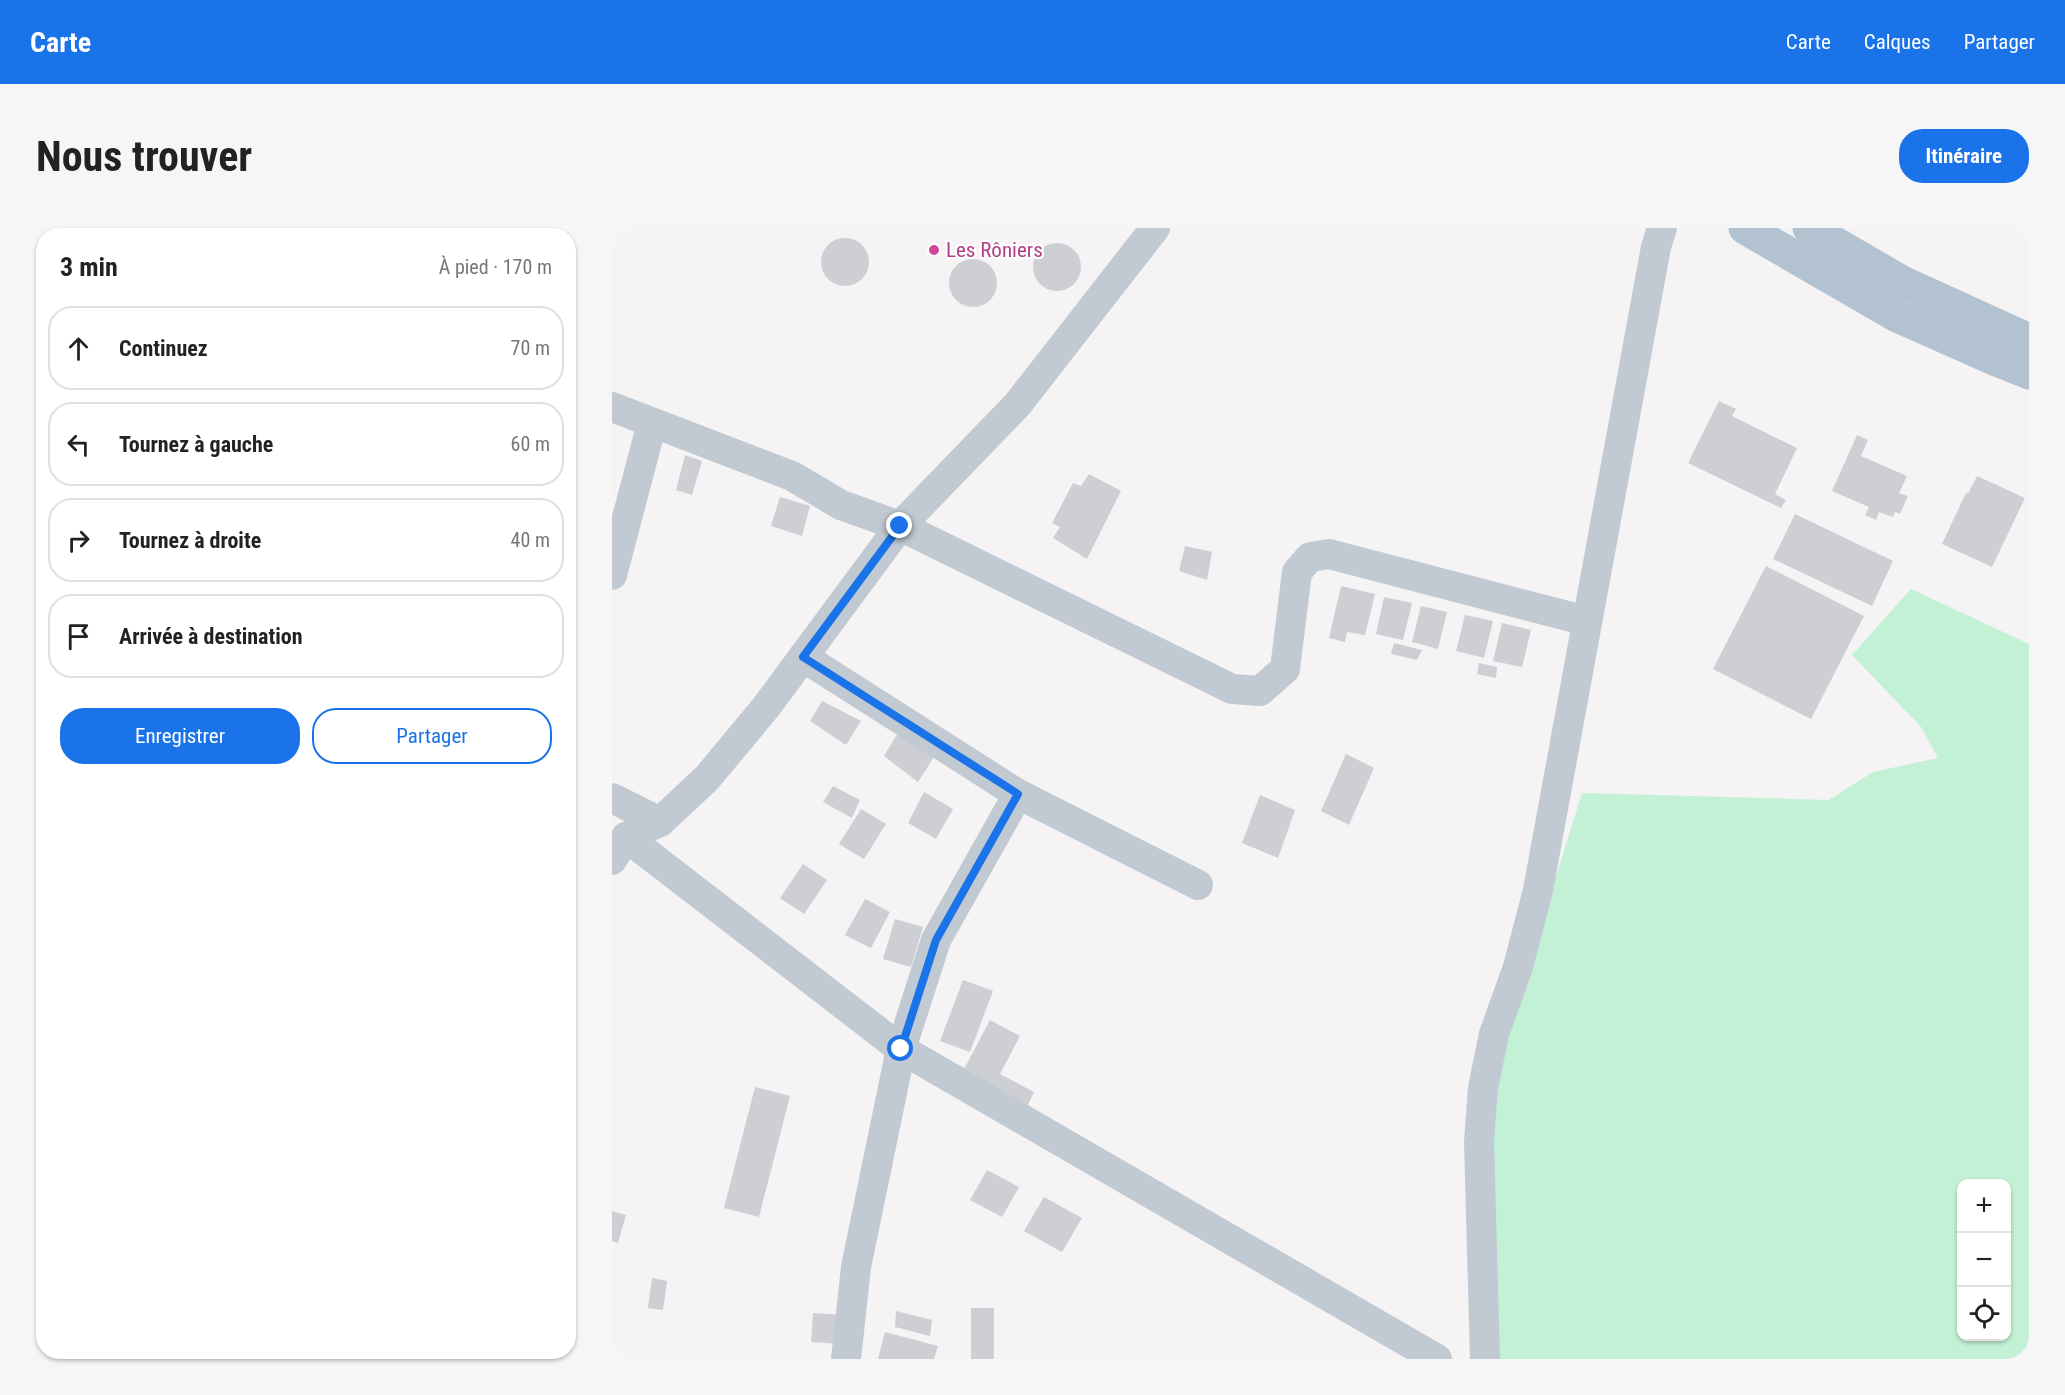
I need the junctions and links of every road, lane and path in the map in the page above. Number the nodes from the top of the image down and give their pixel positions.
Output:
1 (1155, 228) edge
2 (1662, 228) edge
3 (1744, 228) edge
4 (1809, 228) edge
5 (2029, 340) edge
6 (2029, 373) edge
7 (612, 407) edge
8 (652, 423) junction
9 (900, 526) junction
10 (612, 575) edge
11 (1587, 621) junction
12 (803, 657) junction
13 (1018, 794) junction
14 (612, 798) edge
15 (660, 822) junction
16 (619, 849) edge
17 (1198, 885) dead end
18 (901, 1049) junction
19 (846, 1359) edge
20 (1437, 1359) edge
21 (1485, 1359) edge

1 - 9 street
2 - 11 street
3 - 6 main road
4 - 5 main road
7 - 8 street
8 - 9 street
8 - 10 street
9 - 11 street
9 - 12 street
11 - 21 street
12 - 13 street
12 - 15 street
13 - 17 street
13 - 18 street
14 - 15 street
15 - 16 street
16 - 18 street
18 - 19 street
18 - 20 street

